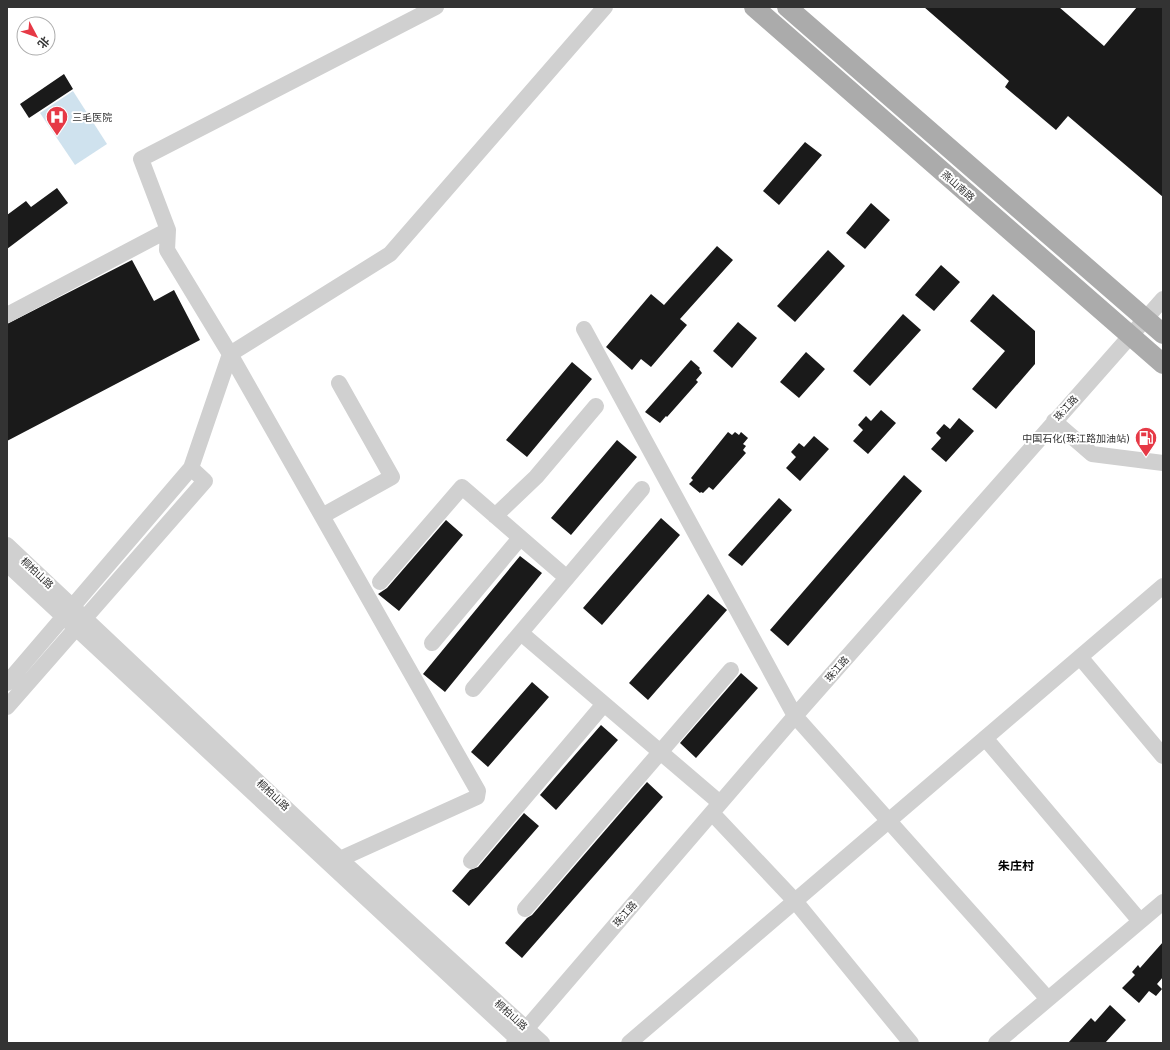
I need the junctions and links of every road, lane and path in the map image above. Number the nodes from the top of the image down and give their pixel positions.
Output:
1 (436, 7) edge
2 (605, 7) edge
3 (754, 7) edge
4 (787, 7) edge
5 (168, 230) junction
6 (1163, 298) edge
7 (7, 315) edge
8 (1146, 319) junction
9 (584, 329) dead end
10 (1163, 334) edge
11 (1131, 336) junction
12 (230, 354) junction
13 (1163, 364) edge
14 (339, 383) dead end
15 (596, 406) dead end
16 (1054, 421) junction
17 (1163, 464) edge
18 (191, 468) junction
19 (642, 489) dead end
20 (322, 516) junction
21 (495, 516) junction
22 (520, 538) junction
23 (7, 545) edge
24 (7, 564) edge
25 (567, 578) junction
26 (380, 582) dead end
27 (1163, 586) edge
28 (68, 612) junction
29 (80, 623) junction
30 (521, 633) junction
31 (432, 643) dead end
32 (1080, 657) junction
33 (731, 670) dead end
34 (7, 683) edge
35 (473, 689) dead end
36 (604, 704) junction
37 (7, 707) edge
38 (795, 716) junction
39 (985, 738) junction
40 (660, 752) junction
41 (1163, 756) edge
42 (716, 808) junction
43 (889, 820) junction
44 (340, 859) junction
45 (471, 862) dead end
46 (795, 901) junction
47 (1163, 902) edge
48 (525, 909) dead end
49 (1140, 921) junction
50 (1048, 999) junction
51 (520, 1039) edge
52 (542, 1043) edge
53 (629, 1043) edge
54 (911, 1043) edge
55 (996, 1043) edge

1 - 5 street
2 - 12 street
3 - 11 main road, 燕山南路
4 - 8 main road
5 - 7 street
5 - 12 street
6 - 8 street, 珠江路
8 - 10 main road
8 - 11 street, 珠江路
9 - 38 street
11 - 13 main road, 燕山南路
11 - 16 street, 珠江路
12 - 18 street
12 - 20 street
14 - 20 street
15 - 21 street
16 - 17 street
16 - 38 street, 珠江路
18 - 28 street
18 - 29 street
19 - 25 street
20 - 44 street
21 - 22 street
21 - 26 street
22 - 25 street
22 - 31 street
23 - 28 street, 桐柏山路
24 - 28 street, 桐柏山路
25 - 30 street
27 - 32 street
28 - 29 street, 桐柏山路
28 - 34 street
29 - 37 street
29 - 44 street, 桐柏山路
29 - 51 street, 桐柏山路
30 - 35 street
30 - 36 street
32 - 39 street
32 - 41 street
33 - 40 street
36 - 40 street
36 - 45 street
38 - 42 street, 珠江路
38 - 43 street
39 - 43 street
39 - 49 street
40 - 42 street
40 - 48 street
42 - 46 street
42 - 51 street, 珠江路
43 - 46 street
43 - 50 street
44 - 51 street, 桐柏山路
46 - 53 street
46 - 54 street
47 - 49 street
49 - 50 street
50 - 55 street
51 - 52 street, 桐柏山路

